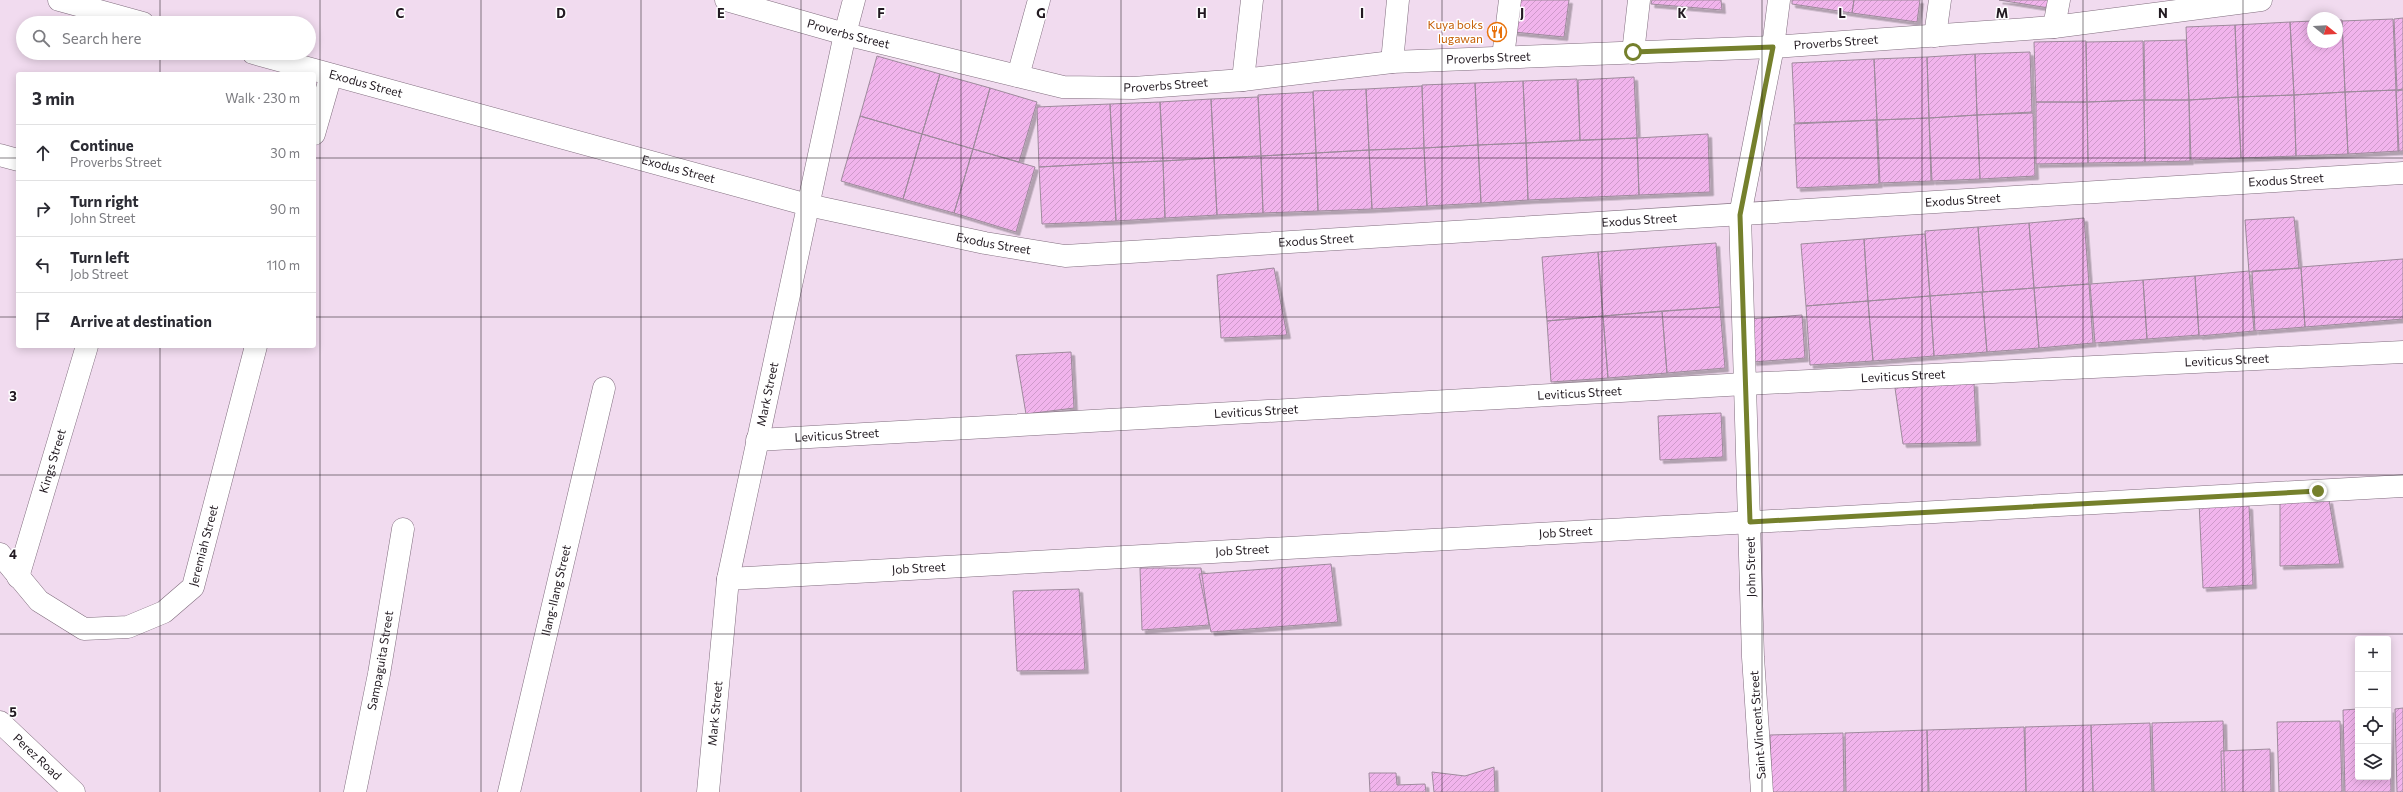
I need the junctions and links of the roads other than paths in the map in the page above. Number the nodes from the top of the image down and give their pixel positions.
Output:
1 (59, 0) edge
2 (726, 0) edge
3 (854, 0) edge
4 (1039, 0) edge
5 (1252, 0) edge
6 (1398, 0) edge
7 (1510, 0) edge
8 (1639, 0) edge
9 (1779, 0) edge
10 (1940, 0) edge
11 (2059, 0) edge
12 (2262, 0) edge
13 (117, 16) edge
14 (2054, 27) junction
15 (845, 34) junction
16 (1935, 36) junction
17 (1773, 47) junction
18 (1633, 52) junction
19 (1503, 57) junction
20 (279, 60) edge
21 (1392, 62) junction
22 (331, 74) junction
23 (1018, 76) junction
24 (1243, 80) junction
25 (316, 127) edge
26 (0, 155) edge
27 (16, 159) edge
28 (2403, 173) edge
29 (808, 205) junction
30 (1740, 215) junction
31 (86, 348) edge
32 (255, 348) edge
33 (2403, 352) edge
34 (1745, 384) junction
35 (604, 388) dead end
36 (757, 440) junction
37 (2403, 486) edge
38 (1750, 522) junction
39 (402, 529) dead end
40 (0, 554) edge
41 (18, 577) junction
42 (728, 579) junction
43 (1753, 658) joint
44 (4, 732) edge
45 (74, 792) edge
46 (355, 792) edge
47 (509, 792) edge
48 (708, 792) edge
49 (1762, 792) edge

1 - 13 street
2 - 15 street, Proverbs Street
3 - 15 street, Mark Street
4 - 23 street
5 - 24 street
6 - 21 street
7 - 19 street
8 - 18 street
9 - 17 street, John Street
10 - 16 street
11 - 14 street
12 - 14 street, Proverbs Street
14 - 16 street, Proverbs Street
15 - 23 street, Proverbs Street
15 - 29 street, Mark Street
16 - 17 street, Proverbs Street
17 - 18 street, Proverbs Street
17 - 30 street, John Street
18 - 19 street, Proverbs Street
19 - 21 street, Proverbs Street
20 - 22 street, Exodus Street
21 - 24 street, Proverbs Street
22 - 25 street
22 - 29 street, Exodus Street
23 - 24 street, Proverbs Street
26 - 27 street
28 - 30 street, Exodus Street
29 - 30 street, Exodus Street
29 - 36 street, Mark Street
30 - 34 street, John Street
31 - 41 street, Kings Street
32 - 41 street, Jeremiah Street
33 - 34 street, Leviticus Street
34 - 36 street, Leviticus Street
34 - 38 street, John Street
35 - 47 street, Ilang-Ilang Street
36 - 42 street, Mark Street
37 - 38 street, Job Street
38 - 42 street, Job Street
38 - 43 street, John Street
39 - 46 street, Sampaguita Street
40 - 41 street, Jeremiah Street
42 - 48 street, Mark Street
43 - 49 street, Saint Vincent Street
44 - 45 street, Perez Road

